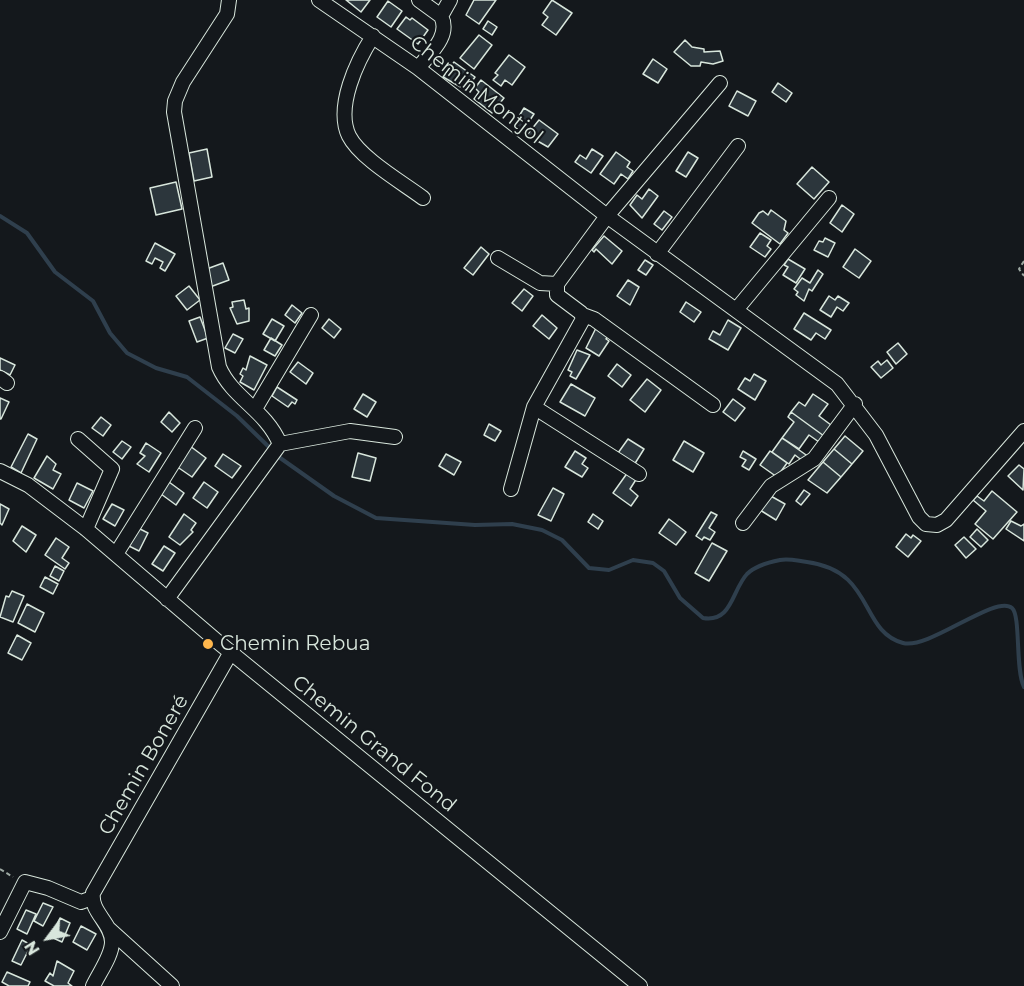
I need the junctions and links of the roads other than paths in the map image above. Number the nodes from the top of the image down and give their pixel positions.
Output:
1 (230, 0) edge
2 (318, 0) edge
3 (419, 0) edge
4 (450, 0) edge
5 (441, 16) junction
6 (373, 36) junction
7 (418, 68) junction
8 (720, 83) dead end
9 (738, 146) dead end
10 (423, 198) dead end
11 (829, 198) dead end
12 (607, 216) junction
13 (657, 254) junction
14 (498, 258) dead end
15 (557, 284) junction
16 (736, 310) junction
17 (311, 315) dead end
18 (583, 315) junction
19 (855, 404) junction
20 (713, 405) dead end
21 (534, 407) junction
22 (255, 409) junction
23 (195, 428) dead end
24 (1024, 430) edge
25 (396, 437) dead end
26 (78, 439) dead end
27 (279, 446) junction
28 (0, 471) edge
29 (639, 474) dead end
30 (511, 489) dead end
31 (743, 523) dead end
32 (86, 529) junction
33 (116, 554) junction
34 (167, 599) junction
35 (231, 652) junction
36 (92, 898) junction
37 (108, 929) junction
38 (0, 932) edge
39 (93, 986) edge
40 (172, 986) edge
41 (640, 986) edge

1 - 22 street
2 - 6 street, Chemin Montjol
3 - 5 street
4 - 5 street
5 - 7 street
6 - 7 street, Chemin Montjol
6 - 10 street
7 - 12 street, Chemin Montjol
8 - 12 street
9 - 13 street
11 - 16 street
12 - 13 street, Chemin Montjol
12 - 15 street
13 - 16 street, Chemin Montjol
14 - 15 street
15 - 18 street
16 - 19 street, Chemin Montjol
17 - 22 street
18 - 20 street
18 - 21 street
19 - 24 street, Chemin Montjol
19 - 31 street
21 - 29 street
21 - 30 street
22 - 27 street
23 - 33 street
25 - 27 street
26 - 32 street
27 - 34 street
28 - 32 street, Chemin Grand Fond
32 - 33 street, Chemin Grand Fond
33 - 34 street, Chemin Grand Fond
34 - 35 street, Chemin Grand Fond
35 - 36 street, Chemin Boneré
35 - 41 street, Chemin Grand Fond
36 - 37 street
36 - 38 street
37 - 39 street
37 - 40 street

